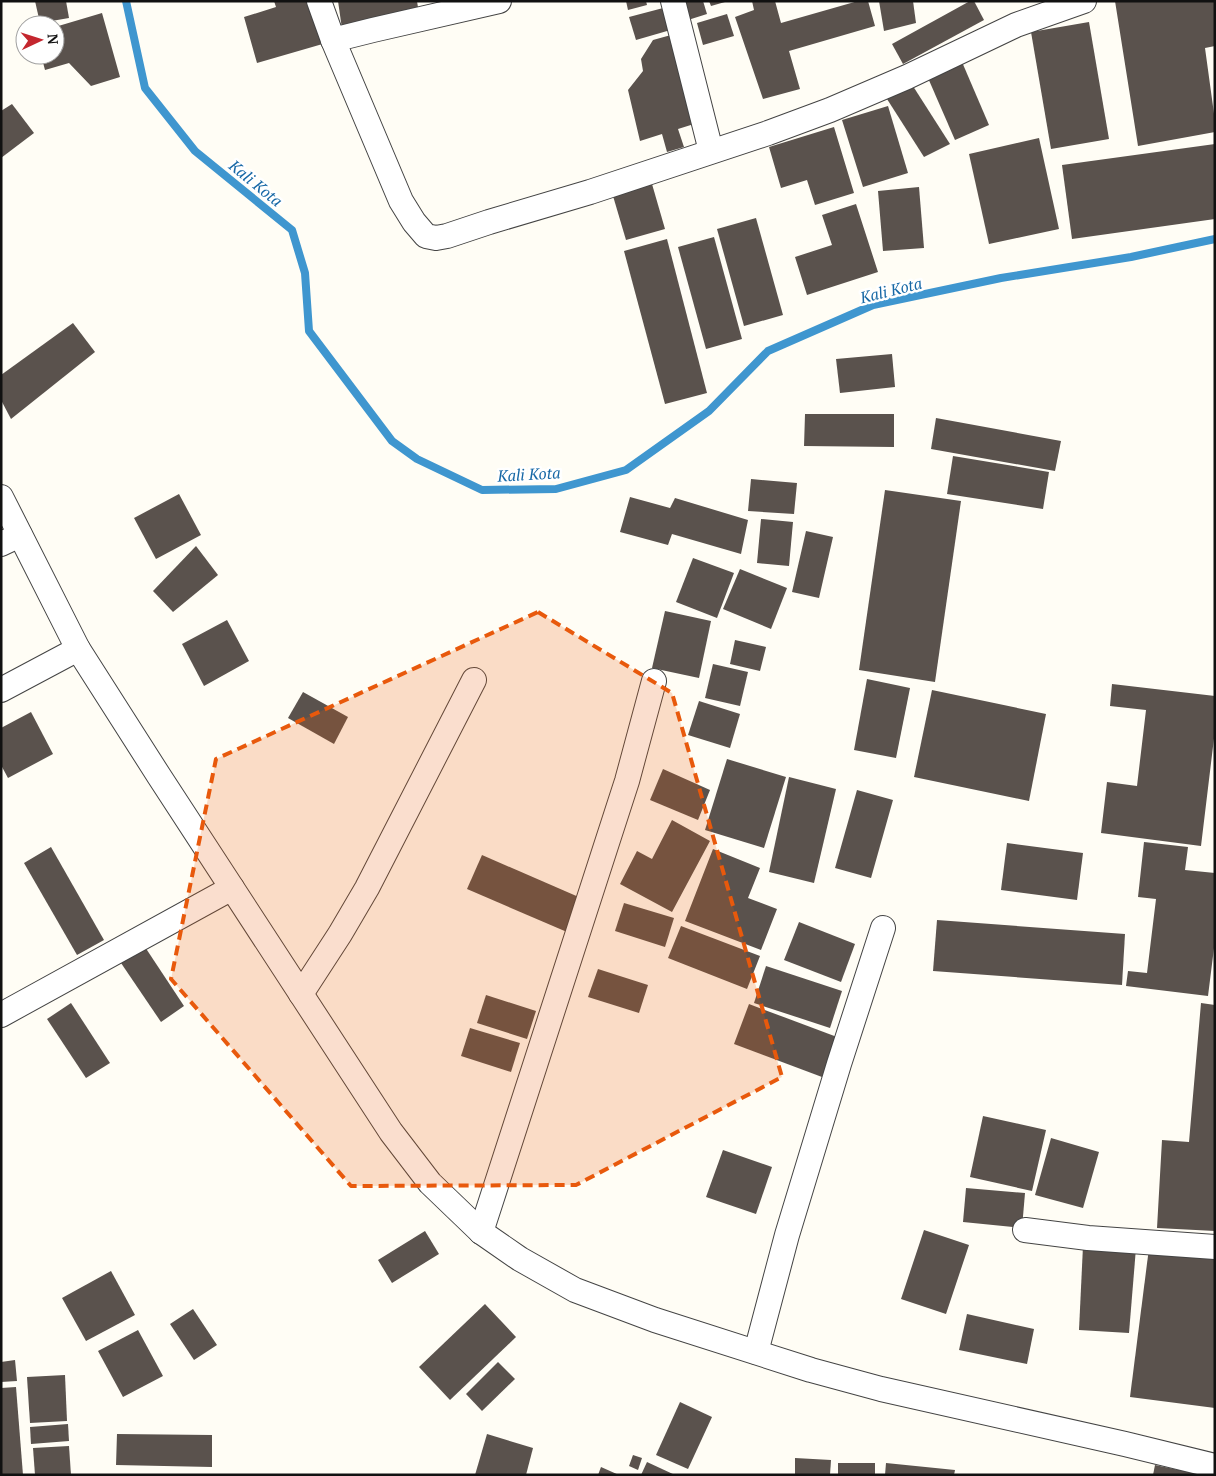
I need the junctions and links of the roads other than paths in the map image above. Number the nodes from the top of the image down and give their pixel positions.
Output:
1 (319, 1) edge
2 (499, 1) edge
3 (673, 1) edge
4 (1084, 1) edge
5 (333, 40) junction
6 (711, 151) junction
7 (1, 497) edge
8 (10, 540) edge
9 (78, 649) junction
10 (474, 680) dead end
11 (654, 681) dead end
12 (1, 690) edge
13 (232, 888) junction
14 (883, 928) dead end
15 (301, 994) junction
16 (1, 1015) edge
17 (1025, 1230) dead end
18 (481, 1232) junction
19 (1215, 1247) edge
20 (756, 1352) junction
21 (1215, 1466) edge

1 - 5 street
2 - 5 street
3 - 6 street
4 - 6 street
5 - 6 street
7 - 8 street
8 - 9 street
9 - 12 street
9 - 13 street
10 - 15 street
11 - 18 street
13 - 15 street
13 - 16 street
14 - 20 street
15 - 18 street
17 - 19 street
18 - 20 street
20 - 21 street

